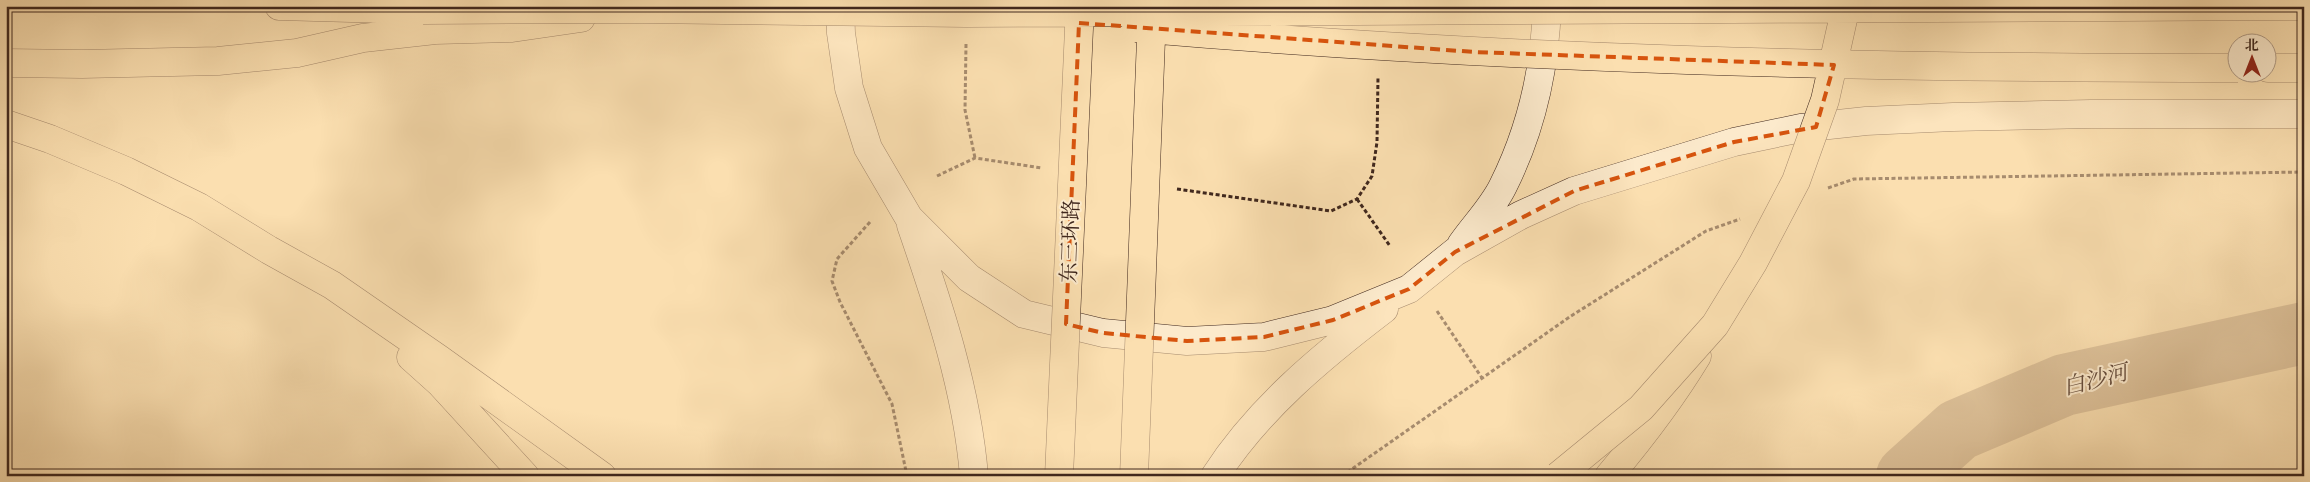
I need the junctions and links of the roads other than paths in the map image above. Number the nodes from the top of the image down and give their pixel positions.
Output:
1 (279, 6) edge
2 (840, 6) edge
3 (1080, 6) edge
4 (1152, 6) edge
5 (1547, 6) edge
6 (1846, 6) edge
7 (2304, 6) edge
8 (429, 20) junction
9 (966, 24) junction
10 (6, 63) edge
11 (2228, 68) edge
12 (2278, 68) edge
13 (2304, 68) edge
14 (2304, 114) edge
15 (6, 124) edge
16 (909, 218) junction
17 (1456, 252) junction
18 (332, 285) junction
19 (1409, 290) junction
20 (1715, 325) junction
21 (525, 476) edge
22 (602, 476) edge
23 (974, 476) edge
24 (1058, 476) edge
25 (1134, 476) edge
26 (1215, 476) edge
27 (1558, 476) edge
28 (1609, 476) edge

1 - 8 highway
2 - 16 main road
3 - 24 highway, 东三环路, bridge
4 - 25 highway, bridge
5 - 17 main road
6 - 20 highway, bridge
7 - 9 highway, bridge
8 - 9 highway, bridge
8 - 10 highway
9 - 11 highway, bridge
12 - 13 highway
14 - 17 main road
15 - 18 highway
16 - 19 main road
16 - 23 main road
17 - 19 main road
18 - 21 highway
18 - 22 highway
19 - 26 main road
20 - 27 highway, bridge
20 - 28 highway, bridge

